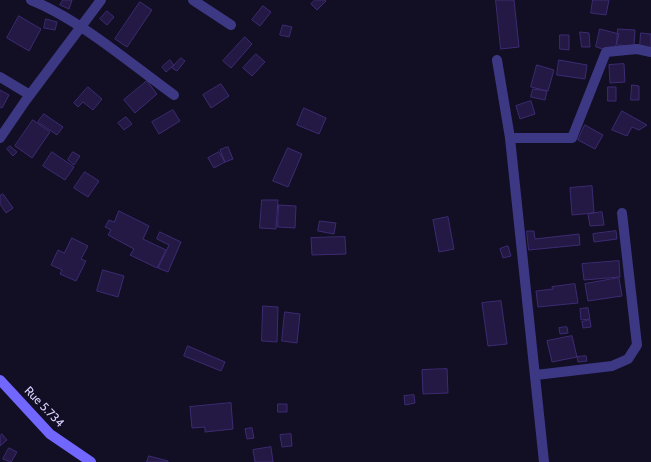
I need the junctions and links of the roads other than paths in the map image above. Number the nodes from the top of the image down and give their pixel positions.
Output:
1 (31, 0) edge
2 (101, 0) edge
3 (193, 0) edge
4 (231, 25) dead end
5 (81, 28) junction
6 (651, 52) edge
7 (497, 60) dead end
8 (0, 77) edge
9 (30, 95) junction
10 (174, 95) dead end
11 (0, 138) edge
12 (510, 138) junction
13 (622, 213) dead end
14 (536, 376) junction
15 (0, 380) edge
16 (91, 462) edge
17 (544, 462) edge

1 - 5 street
2 - 5 street
3 - 4 street
5 - 9 street
5 - 10 street
6 - 12 street
7 - 12 street
8 - 9 street
9 - 11 street
12 - 14 street
13 - 14 street
14 - 17 street
15 - 16 street, Rue 5.734

